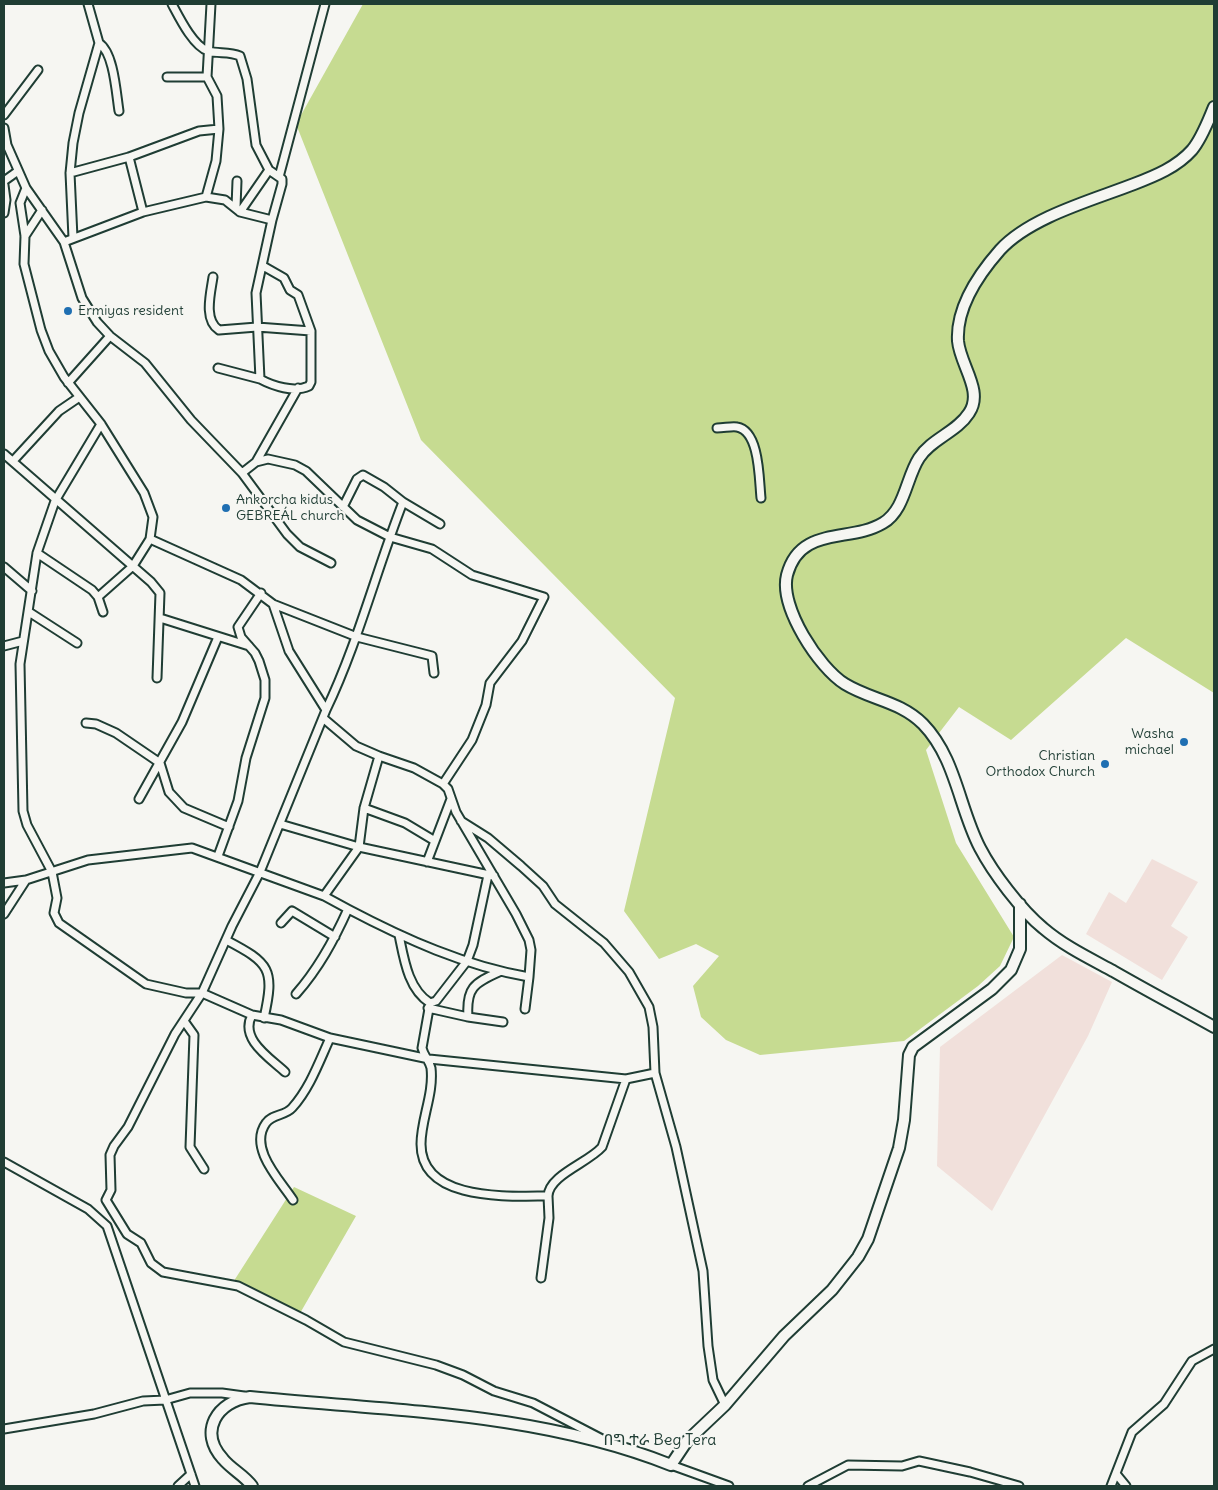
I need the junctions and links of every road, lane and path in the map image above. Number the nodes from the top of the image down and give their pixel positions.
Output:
1 (88, 4) edge
2 (172, 4) edge
3 (211, 4) edge
4 (325, 4) edge
5 (99, 43) junction
6 (208, 51) junction
7 (38, 70) dead end
8 (167, 77) dead end
9 (207, 77) junction
10 (1214, 107) edge
11 (119, 111) dead end
12 (4, 115) edge
13 (4, 128) edge
14 (219, 129) junction
15 (129, 157) junction
16 (269, 170) junction
17 (18, 171) junction
18 (70, 173) junction
19 (279, 177) junction
20 (237, 181) dead end
21 (4, 183) edge
22 (26, 188) junction
23 (206, 197) junction
24 (42, 210) junction
25 (238, 210) junction
26 (143, 212) junction
27 (4, 213) edge
28 (272, 220) junction
29 (25, 236) junction
30 (72, 238) junction
31 (64, 242) junction
32 (263, 266) junction
33 (213, 277) dead end
34 (257, 327) junction
35 (310, 332) junction
36 (110, 336) junction
37 (218, 368) dead end
38 (260, 379) junction
39 (68, 383) junction
40 (298, 388) junction
41 (78, 398) junction
42 (101, 424) junction
43 (718, 428) dead end
44 (4, 454) edge
45 (13, 461) junction
46 (256, 462) junction
47 (242, 473) junction
48 (761, 498) dead end
49 (56, 501) junction
50 (403, 502) junction
51 (342, 507) junction
52 (440, 524) dead end
53 (390, 537) junction
54 (150, 540) junction
55 (37, 553) junction
56 (331, 562) dead end
57 (132, 566) junction
58 (4, 567) edge
59 (32, 591) junction
60 (261, 593) junction
61 (98, 597) junction
62 (273, 604) junction
63 (29, 612) junction
64 (104, 612) dead end
65 (160, 618) junction
66 (218, 637) junction
67 (357, 637) junction
68 (23, 641) junction
69 (77, 643) dead end
70 (4, 646) edge
71 (249, 646) junction
72 (434, 673) dead end
73 (157, 678) dead end
74 (326, 710) junction
75 (323, 718) junction
76 (86, 724) dead end
77 (379, 756) junction
78 (160, 763) junction
79 (443, 784) junction
80 (139, 799) dead end
81 (451, 799) junction
82 (364, 808) junction
83 (461, 820) junction
84 (280, 824) junction
85 (229, 827) junction
86 (435, 841) junction
87 (359, 846) junction
88 (218, 856) junction
89 (427, 862) junction
90 (52, 872) junction
91 (260, 872) junction
92 (491, 875) junction
93 (26, 880) junction
94 (4, 884) edge
95 (324, 896) junction
96 (1020, 904) junction
97 (348, 909) junction
98 (4, 914) edge
99 (281, 923) dead end
100 (399, 935) junction
101 (335, 936) junction
102 (226, 940) junction
103 (467, 961) junction
104 (499, 972) junction
105 (529, 977) junction
106 (202, 994) junction
107 (296, 994) dead end
108 (429, 1005) junction
109 (525, 1009) dead end
110 (252, 1015) junction
111 (264, 1018) junction
112 (468, 1018) junction
113 (184, 1021) junction
114 (504, 1022) dead end
115 (1214, 1027) edge
116 (330, 1038) junction
117 (429, 1059) junction
118 (285, 1072) dead end
119 (655, 1073) junction
120 (626, 1079) junction
121 (4, 1162) edge
122 (204, 1169) dead end
123 (548, 1196) junction
124 (293, 1200) dead end
125 (541, 1278) dead end
126 (1214, 1349) edge
127 (250, 1397) junction
128 (165, 1400) junction
129 (725, 1405) junction
130 (4, 1429) edge
131 (612, 1445) junction
132 (671, 1465) junction
133 (191, 1474) junction
134 (1117, 1475) junction
135 (178, 1486) edge
136 (195, 1486) edge
137 (252, 1486) edge
138 (729, 1486) edge
139 (808, 1486) edge
140 (1019, 1486) edge
141 (1111, 1486) edge
142 (1126, 1486) edge

1 - 5 street
2 - 6 street
3 - 6 street
4 - 19 street
5 - 11 street
5 - 18 street
6 - 9 street
6 - 16 street
7 - 12 street
8 - 9 street
9 - 14 street
10 - 96 main road
13 - 17 street
14 - 15 street
14 - 23 street
15 - 18 street
15 - 26 street
16 - 19 street
16 - 25 street
17 - 21 street
17 - 22 street
18 - 30 street
19 - 28 street
20 - 25 street
21 - 27 street
22 - 24 street
22 - 29 street
23 - 25 street
23 - 26 street
24 - 29 street
24 - 31 street
25 - 28 street
26 - 30 street
28 - 32 street
29 - 39 street
30 - 31 street
31 - 36 street
32 - 34 street
32 - 35 street
33 - 34 street
34 - 35 street
34 - 38 street
35 - 40 street
36 - 39 street
36 - 47 street
37 - 38 street
38 - 40 street
39 - 41 street
40 - 46 street
41 - 42 street
41 - 45 street
42 - 49 street
42 - 54 street
43 - 48 street
44 - 45 street
45 - 49 street
46 - 47 street
46 - 51 street
47 - 56 street
49 - 55 street
49 - 57 street
50 - 51 street
50 - 52 street
50 - 53 street
51 - 53 street
53 - 67 street
53 - 79 street
54 - 57 street
54 - 60 street
55 - 59 street
55 - 61 street
57 - 61 street
57 - 65 street
58 - 59 street
59 - 63 street
60 - 62 street
60 - 71 street
61 - 64 street
62 - 67 street
62 - 74 street
63 - 68 street
63 - 69 street
65 - 66 street
65 - 73 street
66 - 71 street
66 - 78 street
67 - 72 street
67 - 74 street
68 - 70 street
68 - 90 street
71 - 85 street
74 - 75 street
75 - 77 street
75 - 84 street
76 - 78 street
77 - 79 street
77 - 82 street
78 - 80 street
78 - 85 street
79 - 81 street
81 - 83 street
81 - 86 street
82 - 86 street
82 - 87 street
83 - 92 street
83 - 119 street
84 - 87 street
84 - 91 street
85 - 88 street
86 - 89 street
87 - 89 street
87 - 95 street
88 - 90 street
88 - 91 street
89 - 92 street
90 - 93 street
90 - 106 street
91 - 95 street
91 - 102 street
92 - 103 street
92 - 105 street
93 - 94 street
93 - 98 street
95 - 97 street
96 - 115 main road
96 - 129 main road
97 - 100 street
97 - 101 street
99 - 101 street
100 - 103 street
100 - 108 street
101 - 107 street
102 - 106 street
102 - 111 street
103 - 104 street
103 - 108 street
104 - 105 street
104 - 112 street
105 - 109 street
106 - 110 street
106 - 113 street
108 - 112 street
108 - 117 street
110 - 111 street
110 - 118 street
111 - 116 street
112 - 114 street
113 - 122 street
113 - 131 street
116 - 117 street
116 - 124 street
117 - 120 street
117 - 123 street
119 - 120 street
119 - 129 street
120 - 123 street
121 - 128 street
123 - 125 street
126 - 134 street
127 - 128 street
127 - 131 main road
127 - 137 main road
128 - 130 street
128 - 133 street
129 - 132 main road
131 - 132 main road
132 - 138 street
133 - 135 street
133 - 136 street
134 - 141 street
134 - 142 street
139 - 140 street

